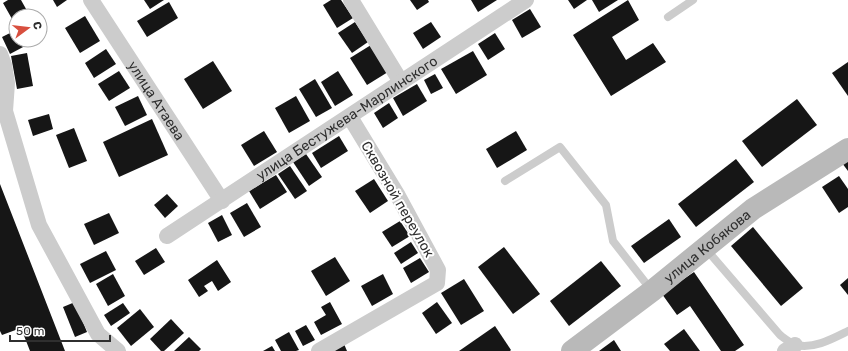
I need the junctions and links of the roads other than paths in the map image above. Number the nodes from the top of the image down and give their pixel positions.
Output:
1 (91, 0) edge
2 (351, 0) edge
3 (526, 0) edge
4 (693, 0) edge
5 (668, 18) dead end
6 (0, 54) edge
7 (401, 82) junction
8 (3, 114) edge
9 (350, 117) junction
10 (848, 149) edge
11 (505, 181) dead end
12 (222, 201) junction
13 (167, 236) dead end
14 (706, 249) junction
15 (652, 291) junction
16 (848, 332) edge
17 (790, 348) edge
18 (118, 351) edge
19 (319, 351) edge
20 (572, 351) edge

1 - 12 street, улица Атаева
2 - 7 street
3 - 7 street, улица Бестужева-Марлинского
4 - 5 lane
6 - 8 street
7 - 9 street, улица Бестужева-Марлинского
8 - 18 street
9 - 12 street, улица Бестужева-Марлинского
9 - 19 street, Сквозной переулок
10 - 14 street, улица Кобякова
11 - 15 lane
12 - 13 street, улица Бестужева-Марлинского
14 - 15 street, улица Кобякова
14 - 17 lane
15 - 20 street, улица Кобякова
16 - 17 lane

